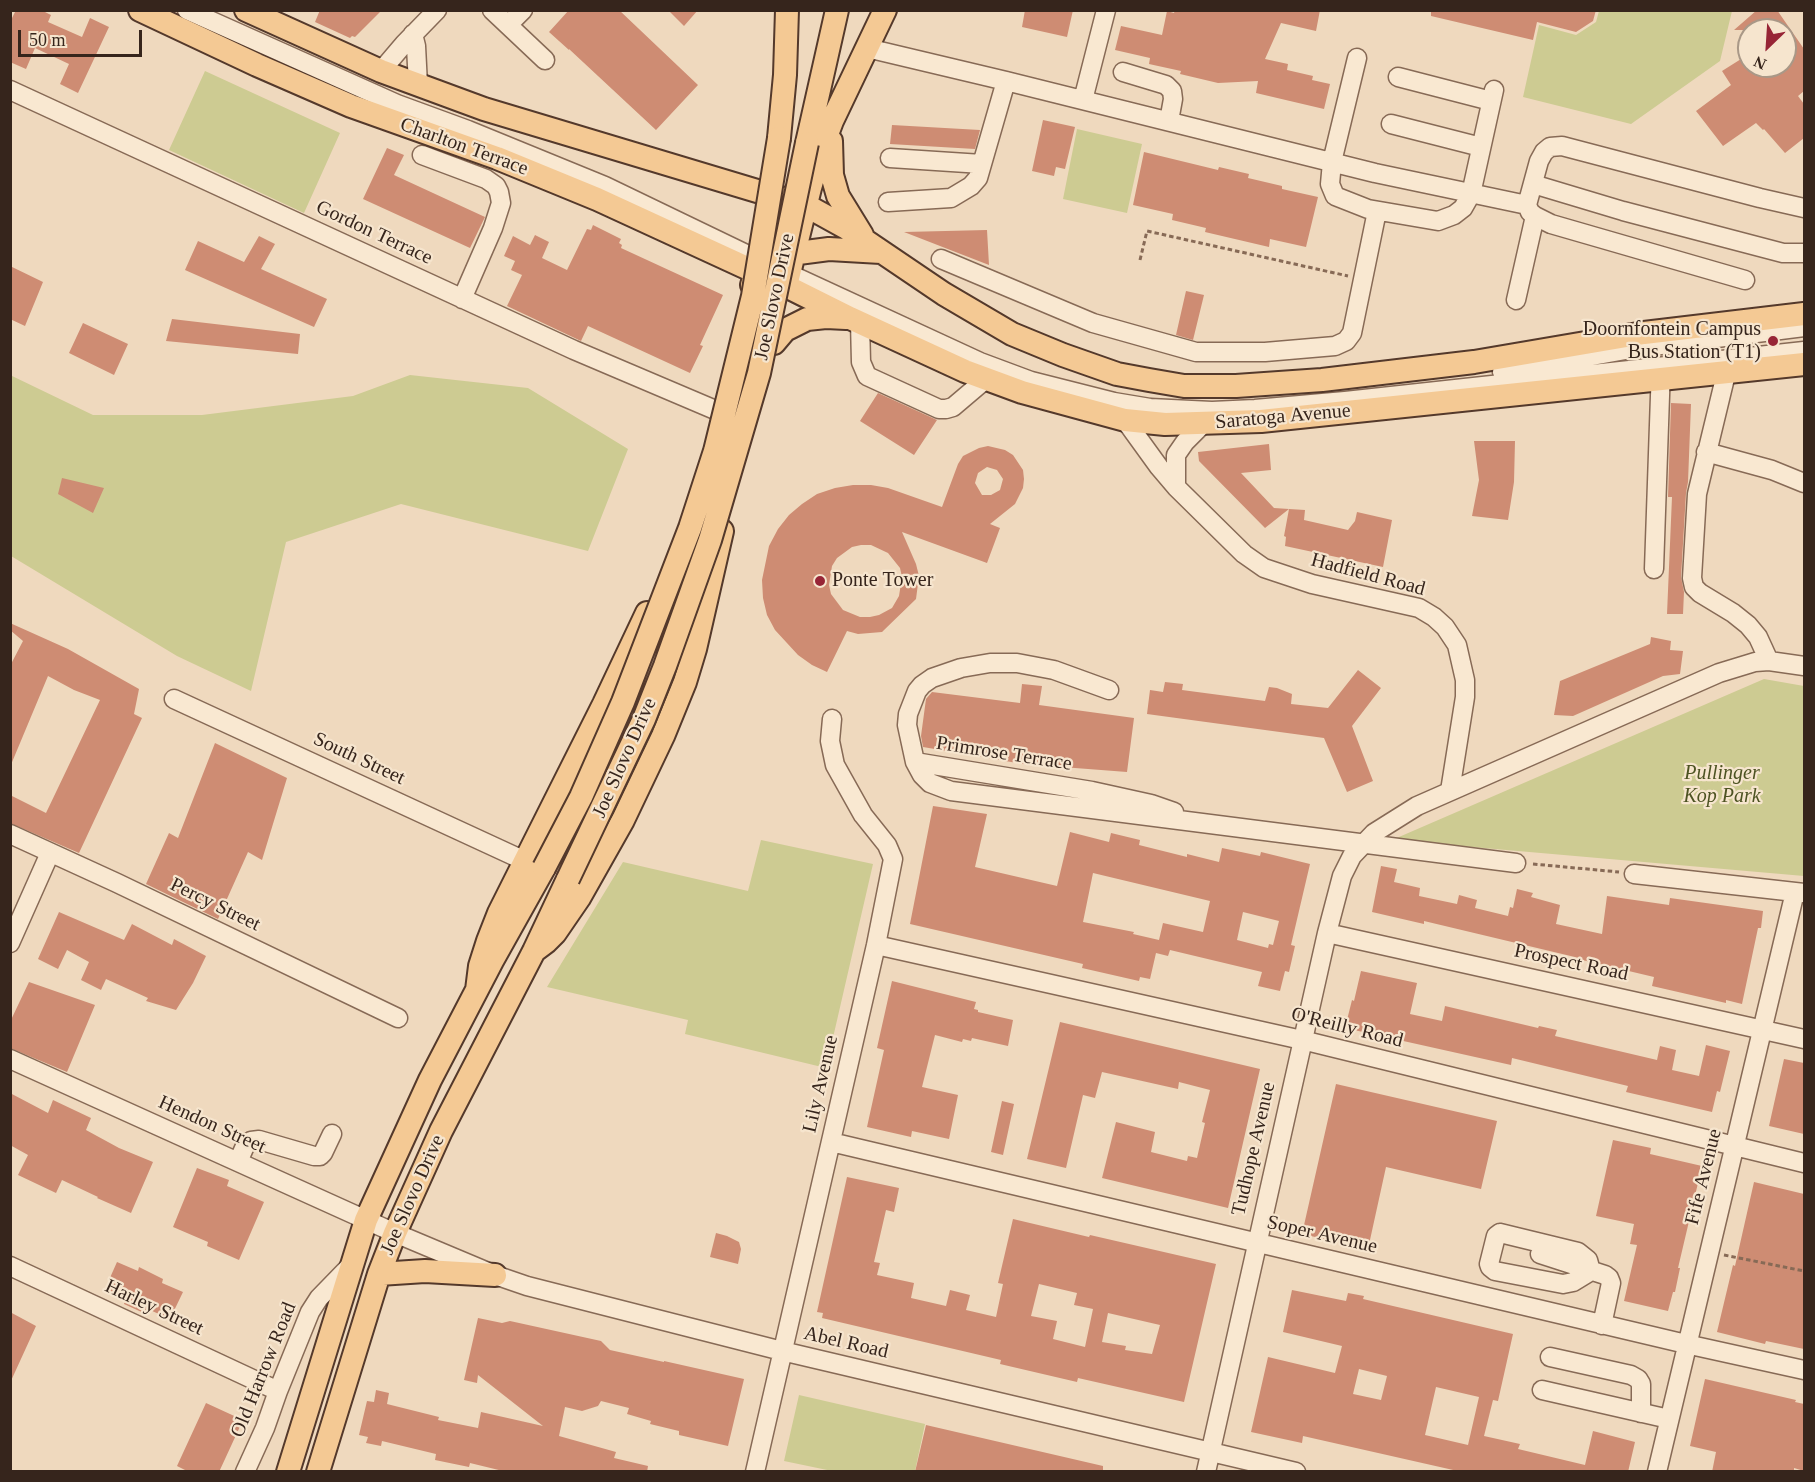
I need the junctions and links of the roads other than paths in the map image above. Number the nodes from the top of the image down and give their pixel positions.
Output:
1 (187, 10) edge
2 (216, 10) edge
3 (246, 10) edge
4 (437, 10) edge
5 (492, 10) edge
6 (522, 10) edge
7 (787, 10) edge
8 (837, 10) edge
9 (885, 10) edge
10 (1106, 10) edge
11 (148, 12) edge
12 (508, 26) junction
13 (413, 34) junction
14 (867, 48) junction
15 (1357, 58) dead end
16 (544, 60) dead end
17 (381, 71) junction
18 (1123, 72) dead end
19 (1398, 77) dead end
20 (1006, 81) junction
21 (418, 85) junction
22 (10, 90) edge
23 (1083, 100) junction
24 (831, 121) junction
25 (1169, 121) junction
26 (1390, 123) dead end
27 (1481, 147) junction
28 (422, 155) dead end
29 (890, 158) dead end
30 (1332, 162) junction
31 (982, 164) junction
32 (1533, 184) junction
33 (1471, 194) junction
34 (888, 202) dead end
35 (807, 207) junction
36 (1804, 208) edge
37 (1377, 210) junction
38 (1531, 210) junction
39 (874, 246) junction
40 (1804, 253) edge
41 (941, 259) dead end
42 (781, 267) junction
43 (1745, 280) dead end
44 (462, 299) junction
45 (1516, 300) dead end
46 (1804, 314) edge
47 (855, 320) junction
48 (1804, 327) edge
49 (774, 343) junction
50 (1804, 351) edge
51 (1804, 364) edge
52 (1661, 374) junction
53 (1726, 374) junction
54 (986, 379) junction
55 (720, 412) junction
56 (1125, 420) junction
57 (1203, 424) junction
58 (1706, 452) junction
59 (1804, 483) edge
60 (1176, 487) junction
61 (1654, 569) dead end
62 (1769, 661) junction
63 (1804, 666) edge
64 (1109, 690) dead end
65 (174, 699) dead end
66 (832, 719) dead end
67 (1450, 791) junction
68 (10, 834) edge
69 (1363, 843) junction
70 (50, 853) junction
71 (1516, 863) road end
72 (534, 864) junction
73 (1634, 874) road end
74 (1800, 893) edge
75 (1327, 933) junction
76 (10, 943) edge
77 (876, 945) junction
78 (534, 951) junction
79 (398, 1018) dead end
80 (1763, 1029) junction
81 (1804, 1039) edge
82 (1302, 1040) junction
83 (10, 1059) edge
84 (332, 1134) dead end
85 (831, 1142) junction
86 (1735, 1147) junction
87 (238, 1162) junction
88 (1804, 1163) edge
89 (366, 1220) junction
90 (394, 1233) junction
91 (1256, 1243) junction
92 (1539, 1254) dead end
93 (352, 1263) junction
94 (10, 1266) edge
95 (1591, 1271) junction
96 (379, 1274) junction
97 (495, 1275) junction
98 (1602, 1325) junction
99 (1686, 1344) junction
100 (782, 1352) junction
101 (1550, 1357) dead end
102 (1804, 1370) edge
103 (1542, 1390) dead end
104 (278, 1391) junction
105 (1641, 1413) junction
106 (1669, 1419) junction
107 (1210, 1452) junction
108 (245, 1472) edge
109 (288, 1472) edge
110 (318, 1472) edge
111 (755, 1472) edge
112 (1206, 1472) edge
113 (1296, 1472) edge
114 (1657, 1472) edge

1 - 42 street
2 - 42 street
3 - 17 main road
4 - 13 street
5 - 12 street
6 - 12 street
7 - 72 main road, Joe Slovo Drive, bridge
8 - 78 main road, Joe Slovo Drive, bridge
9 - 14 main road
10 - 23 street
11 - 42 main road, Charlton Terrace
12 - 16 street
13 - 17 street
13 - 21 street
14 - 20 street
14 - 24 main road
15 - 30 street
17 - 21 main road
18 - 25 street
19 - 27 street
20 - 23 street
20 - 31 street
21 - 35 main road
22 - 44 street, Gordon Terrace
23 - 25 street
24 - 35 main road
24 - 39 main road
25 - 30 street
26 - 27 street
27 - 33 street
28 - 44 street
29 - 31 street
30 - 33 street
30 - 37 street
31 - 34 street
32 - 36 street
32 - 38 street
32 - 40 street
33 - 37 street
33 - 38 street
35 - 39 main road, Saratoga Avenue
35 - 42 main road
37 - 41 street
38 - 43 street
38 - 45 street
39 - 42 main road
39 - 46 main road, Saratoga Avenue
42 - 47 main road, Saratoga Avenue
42 - 48 street
42 - 49 main road
42 - 52 street
42 - 55 main road
44 - 55 street, Gordon Terrace
47 - 49 main road
47 - 54 main road, Saratoga Avenue
47 - 54 street
49 - 78 main road
50 - 52 street
51 - 53 main road, Saratoga Avenue
52 - 53 main road, Saratoga Avenue
52 - 57 main road, Saratoga Avenue
52 - 61 street
53 - 58 street
54 - 56 main road, Saratoga Avenue
55 - 72 main road
56 - 57 main road, Saratoga Avenue
56 - 60 street, Hadfield Road
57 - 60 street
58 - 59 street
58 - 62 street
60 - 67 street, Hadfield Road
62 - 63 street
62 - 67 street
64 - 69 street, Primrose Terrace
65 - 72 street, South Street
66 - 77 street, Lily Avenue
67 - 69 street
68 - 70 street, Percy Street
69 - 71 street, Primrose Terrace
69 - 75 street, Tudhope Avenue
70 - 76 street
70 - 79 street, Percy Street
72 - 89 main road, Joe Slovo Drive
73 - 74 street
74 - 80 street, Fife Avenue
75 - 80 street, Prospect Road
75 - 82 street, Tudhope Avenue
77 - 82 street, O'Reilly Road
77 - 85 street, Lily Avenue
78 - 90 main road, Joe Slovo Drive
80 - 81 street, Prospect Road
80 - 86 street, Fife Avenue
82 - 86 street, O'Reilly Road
82 - 91 street, Tudhope Avenue
83 - 87 street, Hendon Street
84 - 87 street
85 - 91 street, Soper Avenue
85 - 100 street, Lily Avenue
86 - 88 street, O'Reilly Road
86 - 99 street, Fife Avenue
87 - 89 street, Hendon Street
89 - 90 street, Hendon Street
89 - 93 main road, Joe Slovo Drive
90 - 96 main road, Joe Slovo Drive
90 - 97 street, Abel Road
91 - 98 street, Soper Avenue
91 - 107 street, Tudhope Avenue
92 - 95 street
93 - 104 street, Old Harrow Road
93 - 109 main road, Joe Slovo Drive
94 - 104 street, Harley Street
95 - 95 street
95 - 98 street
96 - 97 main road
96 - 110 main road, Joe Slovo Drive
97 - 100 street, Abel Road
98 - 99 street, Soper Avenue
99 - 102 street, Soper Avenue
99 - 106 street, Fife Avenue
100 - 107 street, Abel Road
100 - 111 street, Lily Avenue
101 - 105 street
103 - 105 street
104 - 108 street, Old Harrow Road
105 - 106 street
106 - 114 street, Fife Avenue
107 - 112 street, Tudhope Avenue
107 - 113 street, Abel Road

